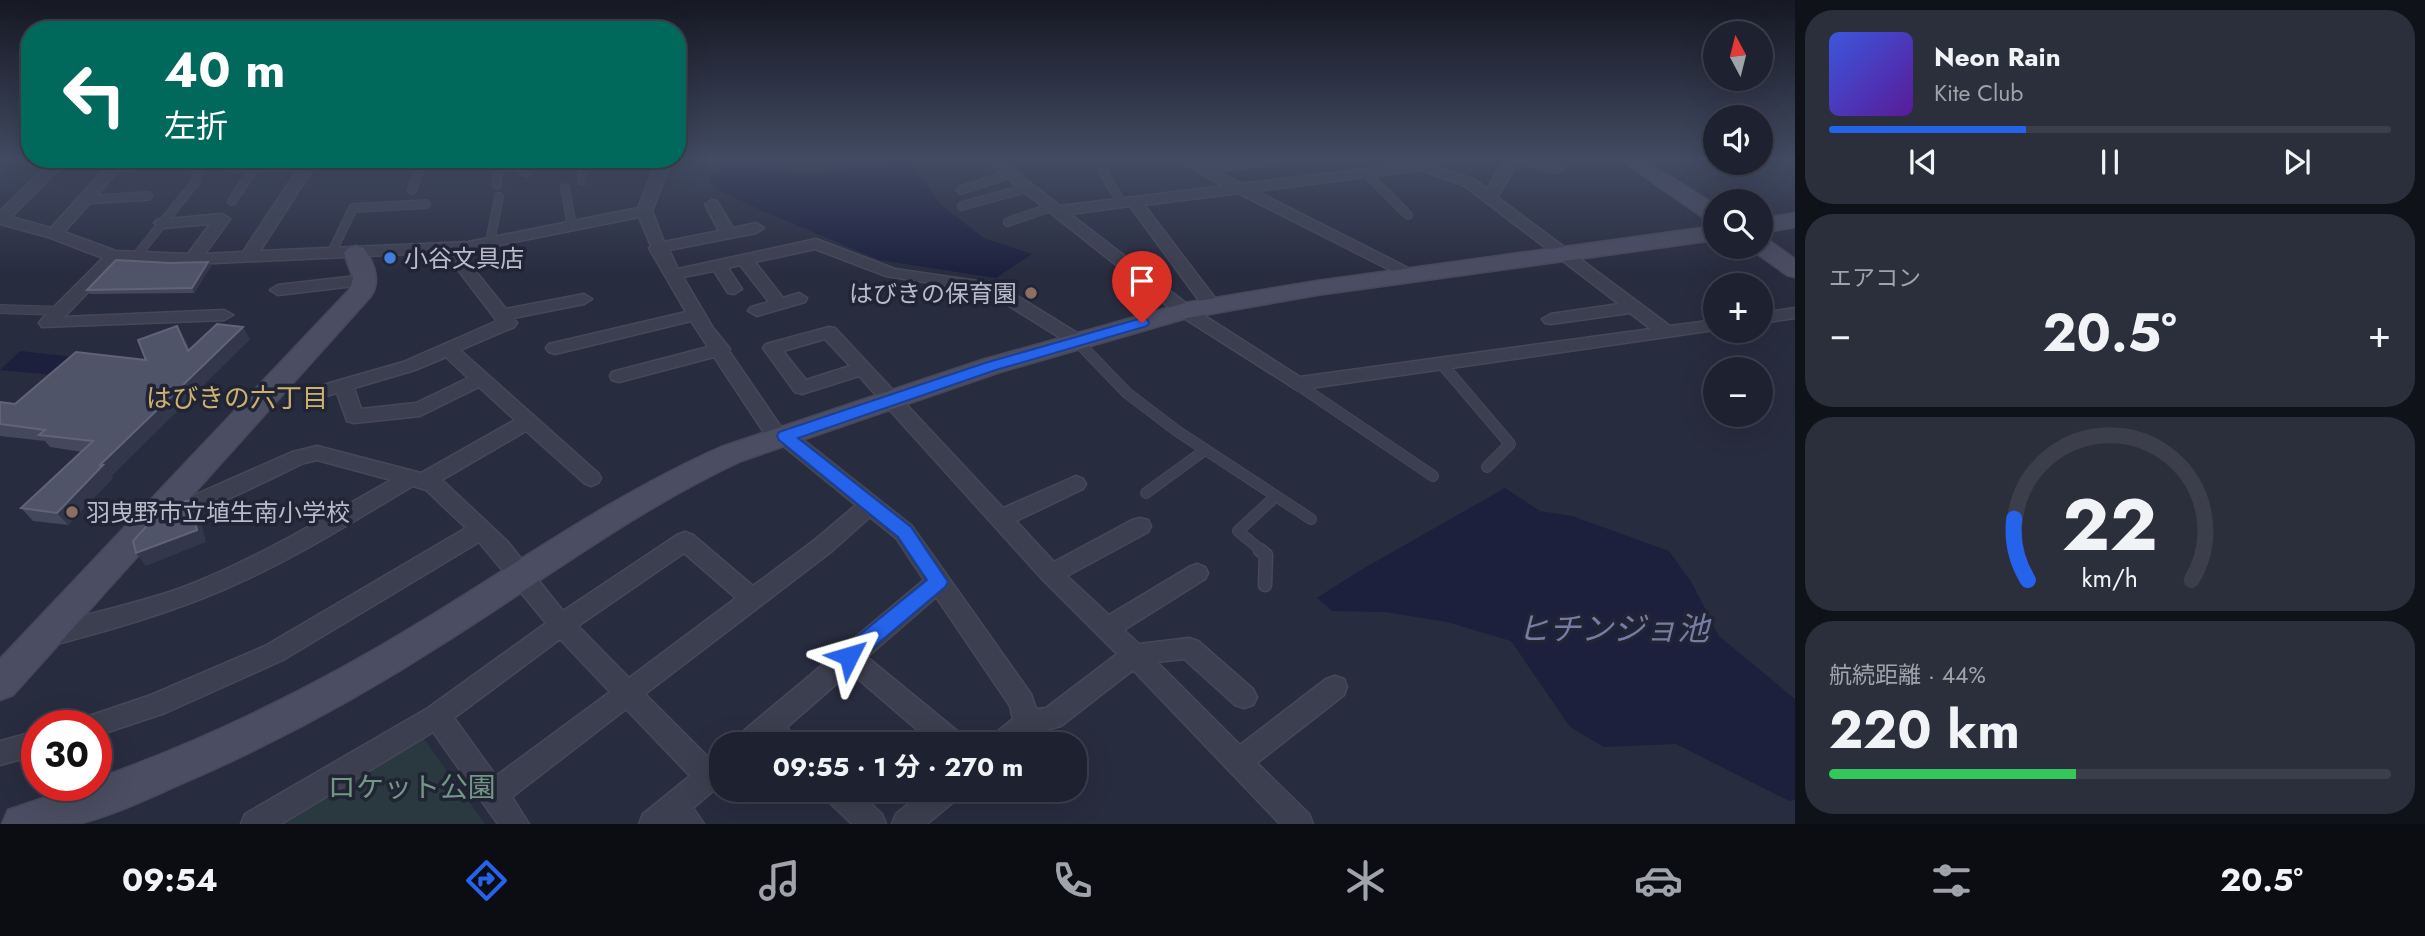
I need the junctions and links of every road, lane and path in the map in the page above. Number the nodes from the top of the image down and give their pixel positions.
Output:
1 (22, 197) edge
2 (86, 197) edge
3 (125, 197) edge
4 (181, 197) edge
5 (234, 197) edge
6 (287, 197) edge
7 (499, 197) dead end
8 (567, 197) edge
9 (649, 197) edge
10 (993, 197) edge
11 (1039, 197) edge
12 (1124, 197) edge
13 (1164, 197) edge
14 (1257, 197) edge
15 (1390, 197) edge
16 (1688, 197) edge
17 (1489, 198) edge
18 (84, 200) junction
19 (232, 201) dead end
20 (1128, 202) junction
21 (426, 204) dead end
22 (712, 204) dead end
23 (962, 206) dead end
24 (1703, 207) edge
25 (1054, 209) junction
26 (644, 211) junction
27 (1408, 215) dead end
28 (0, 219) edge
29 (1795, 220) edge
30 (1008, 222) dead end
31 (162, 223) junction
32 (1773, 224) edge
33 (572, 226) junction
34 (756, 228) dead end
35 (54, 234) junction
36 (728, 234) junction
37 (1703, 235) edge
38 (490, 242) junction
39 (462, 247) junction
40 (657, 248) junction
41 (1563, 254) junction
42 (1773, 254) edge
43 (114, 256) junction
44 (248, 257) junction
45 (134, 259) junction
46 (744, 259) junction
47 (193, 260) junction
48 (351, 262) junction
49 (718, 265) junction
50 (1795, 270) edge
51 (671, 275) junction
52 (1410, 275) junction
53 (734, 289) dead end
54 (278, 290) dead end
55 (799, 298) dead end
56 (584, 299) dead end
57 (779, 304) junction
58 (1634, 307) junction
59 (1199, 308) junction
60 (0, 309) edge
61 (60, 311) junction
62 (757, 311) dead end
63 (1795, 313) edge
64 (224, 315) dead end
65 (503, 315) junction
66 (695, 315) junction
67 (1773, 316) edge
68 (1551, 319) dead end
69 (1703, 327) edge
70 (1668, 332) junction
71 (1076, 340) junction
72 (555, 348) dead end
73 (447, 349) junction
74 (721, 349) junction
75 (1441, 363) junction
76 (861, 369) dead end
77 (619, 376) dead end
78 (481, 379) junction
79 (1297, 384) junction
80 (344, 385) junction
81 (323, 391) dead end
82 (890, 401) junction
83 (528, 421) junction
84 (782, 437) junction
85 (1205, 450) junction
86 (1487, 467) dead end
87 (1433, 476) dead end
88 (591, 478) dead end
89 (418, 479) junction
90 (1076, 484) dead end
91 (1146, 493) dead end
92 (1276, 496) junction
93 (870, 505) junction
94 (154, 516) junction
95 (1000, 519) junction
96 (1311, 519) dead end
97 (1140, 526) dead end
98 (481, 530) junction
99 (1197, 573) dead end
100 (1051, 574) junction
101 (522, 575) junction
102 (938, 582) junction
103 (1265, 585) dead end
104 (753, 598) junction
105 (561, 625) junction
106 (1106, 629) junction
107 (40, 639) junction
108 (1134, 654) junction
109 (849, 656) junction
110 (0, 684) edge
111 (1335, 687) dead end
112 (629, 693) junction
113 (1244, 697) dead end
114 (437, 716) junction
115 (112, 719) edge
116 (1027, 723) junction
117 (780, 732) edge
118 (939, 732) edge
119 (1016, 732) edge
120 (21, 747) edge
121 (0, 752) edge
122 (1238, 762) junction
123 (709, 766) edge
124 (709, 779) edge
125 (493, 795) junction
126 (849, 802) edge
127 (932, 802) edge
128 (673, 818) edge
129 (22, 824) edge
130 (255, 824) edge
131 (515, 824) edge
132 (872, 824) edge
133 (906, 824) edge
134 (1299, 824) edge

1 - 28 street
2 - 18 street
3 - 18 lane
4 - 31 lane
5 - 19 lane
6 - 44 street
7 - 38 lane
8 - 33 lane
9 - 26 street
10 - 23 lane
11 - 25 street
12 - 20 lane
13 - 20 street
14 - 52 street
15 - 27 lane
16 - 24 street
17 - 41 street
18 - 35 street
20 - 25 street
20 - 59 street
21 - 48 lane
22 - 36 street
25 - 30 lane
25 - 59 street
26 - 33 street
26 - 40 street
28 - 35 street
29 - 32 street
31 - 45 lane
31 - 47 street
33 - 38 street
34 - 36 street
35 - 43 street
36 - 40 street
37 - 41 street
38 - 39 street
39 - 48 street
39 - 65 street
40 - 51 street
41 - 52 street
41 - 58 street
42 - 50 street
43 - 45 street
43 - 61 street
44 - 47 street
44 - 48 street
45 - 47 street
46 - 49 street
46 - 57 street
46 - 71 street
48 - 54 street
48 - 94 street
49 - 51 street
49 - 53 street
51 - 66 street
52 - 59 street
55 - 57 street
56 - 65 street
57 - 62 street
58 - 68 street
58 - 70 street
59 - 71 street
59 - 79 street
60 - 61 lane
61 - 64 street
63 - 67 street
65 - 73 street
66 - 72 street
66 - 74 street
69 - 70 street
70 - 75 street
71 - 82 street
71 - 85 lane
73 - 78 street
73 - 80 street
74 - 77 street
74 - 84 street
75 - 79 street
75 - 86 lane
76 - 82 street
78 - 80 street
78 - 83 street
79 - 87 lane
80 - 81 street
82 - 84 street
82 - 95 street
83 - 88 street
83 - 89 street
84 - 93 street
84 - 101 street
85 - 91 lane
85 - 92 lane
89 - 94 street
89 - 98 street
89 - 107 street
90 - 95 street
92 - 96 lane
92 - 103 lane
93 - 102 street
93 - 104 street
94 - 107 street
95 - 100 street
97 - 100 street
98 - 101 street
98 - 115 street
99 - 106 street
100 - 106 street
101 - 105 street
101 - 129 street
102 - 109 street
102 - 116 street
104 - 105 street
104 - 112 street
105 - 112 street
105 - 114 street
106 - 108 street
107 - 110 street
108 - 113 street
108 - 116 street
108 - 122 street
109 - 117 street
109 - 118 street
111 - 122 street
112 - 123 street
112 - 125 street
114 - 125 street
114 - 130 street
116 - 119 street
120 - 121 street
122 - 134 street
124 - 128 street
125 - 131 street
126 - 132 street
127 - 133 street

